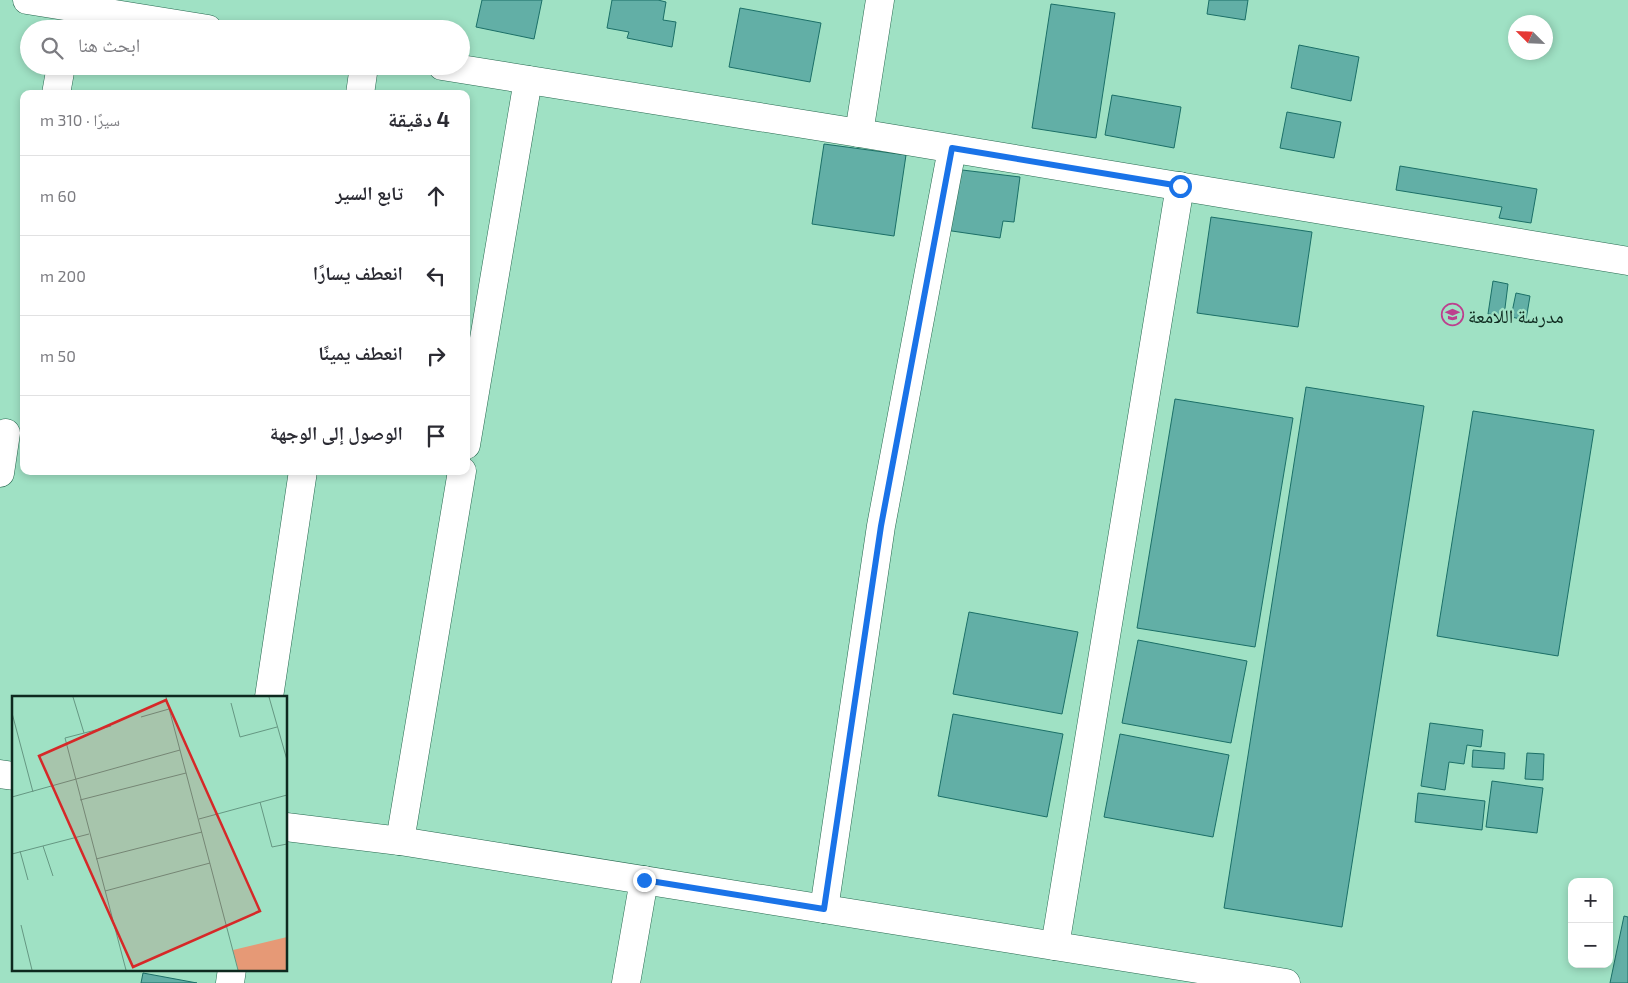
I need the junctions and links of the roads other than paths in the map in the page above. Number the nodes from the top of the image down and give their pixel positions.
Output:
1 (28, 0) edge
2 (880, 0) edge
3 (68, 18) edge
4 (93, 20) edge
5 (470, 71) edge
6 (59, 75) edge
7 (363, 75) edge
8 (528, 80) junction
9 (57, 90) edge
10 (361, 90) edge
11 (858, 133) junction
12 (952, 148) junction
13 (1180, 186) junction
14 (1628, 261) edge
15 (470, 421) edge
16 (6, 433) dead end
17 (0, 473) edge
18 (302, 475) edge
19 (461, 475) edge
20 (270, 696) edge
21 (288, 827) edge
22 (400, 841) junction
23 (644, 880) junction
24 (824, 909) junction
25 (1055, 946) junction
26 (232, 970) edge
27 (230, 983) edge
28 (626, 983) edge
29 (1286, 983) edge

1 - 3 street
2 - 11 street
3 - 4 street
5 - 8 street
6 - 9 street
7 - 10 street
8 - 11 street
8 - 15 street
11 - 12 street
12 - 13 street
12 - 24 street
13 - 14 street
13 - 25 street
16 - 17 street
18 - 20 street
19 - 22 street
21 - 22 street
22 - 23 street
23 - 24 street
23 - 28 street
24 - 25 street
25 - 29 street
26 - 27 street

